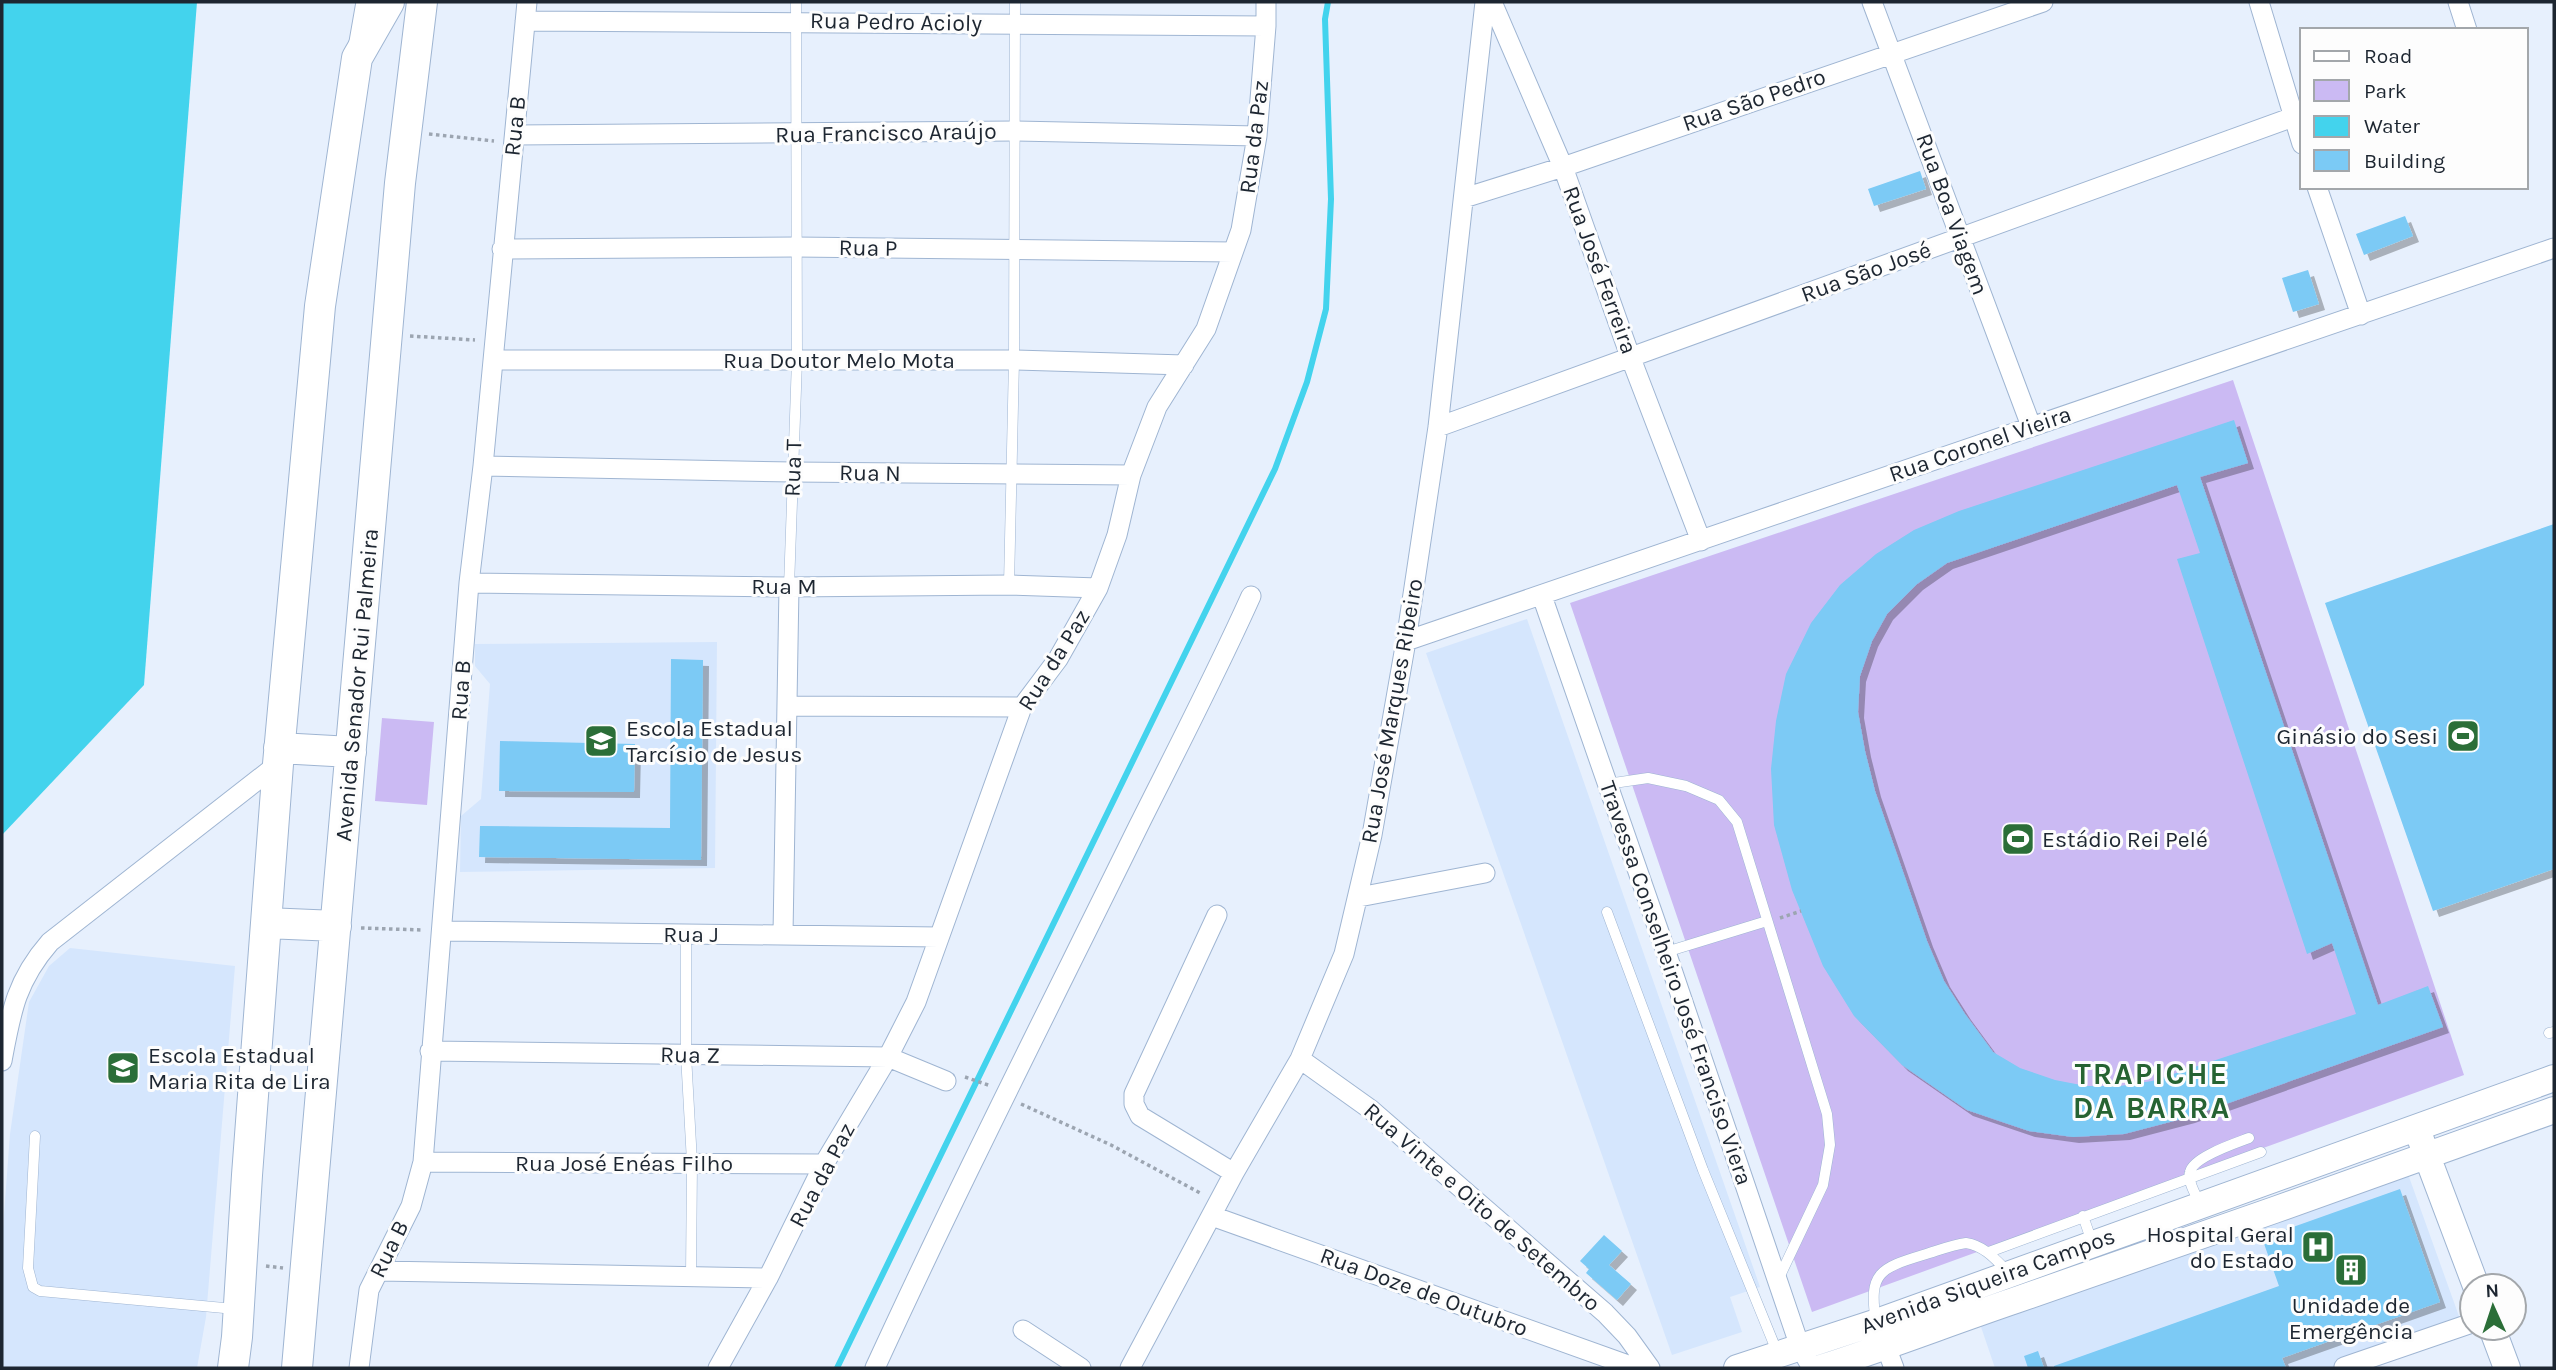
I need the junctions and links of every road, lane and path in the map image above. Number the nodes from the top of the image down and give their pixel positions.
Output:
1 (366, 2) edge
2 (389, 2) edge
3 (422, 2) edge
4 (1015, 2) edge
5 (1266, 2) edge
6 (1485, 2) edge
7 (1492, 2) edge
8 (1872, 2) edge
9 (2043, 2) edge
10 (2259, 2) edge
11 (2458, 2) edge
12 (526, 11) edge
13 (795, 12) edge
14 (1015, 23) junction
15 (1266, 26) junction
16 (2466, 28) edge
17 (1892, 53) junction
18 (357, 58) junction
19 (2293, 117) junction
20 (1015, 131) junction
21 (407, 132) junction
22 (797, 134) junction
23 (1256, 136) junction
24 (2300, 138) edge
25 (514, 139) junction
26 (1563, 167) junction
27 (2318, 189) edge
28 (1464, 198) junction
29 (1960, 238) junction
30 (795, 247) junction
31 (2554, 248) edge
32 (502, 249) junction
33 (1013, 251) junction
34 (1233, 252) junction
35 (2361, 315) junction
36 (387, 335) junction
37 (494, 351) junction
38 (1630, 356) junction
39 (797, 359) junction
40 (1014, 360) junction
41 (1184, 365) junction
42 (2031, 426) junction
43 (1438, 427) junction
44 (483, 466) junction
45 (793, 472) junction
46 (1010, 475) junction
47 (1131, 475) junction
48 (1701, 541) junction
49 (469, 583) junction
50 (1009, 585) junction
51 (789, 587) junction
52 (1098, 588) junction
53 (1251, 596) dead end
54 (1542, 596) junction
55 (1406, 641) junction
56 (787, 706) junction
57 (1022, 707) junction
58 (351, 752) junction
59 (279, 756) junction
60 (1607, 784) junction
61 (1485, 873) dead end
62 (1359, 897) junction
63 (1607, 912) dead end
64 (1801, 912) dead end
65 (1217, 915) dead end
66 (1768, 921) junction
67 (266, 923) junction
68 (336, 926) junction
69 (365, 928) dead end
70 (410, 930) dead end
71 (443, 931) junction
72 (783, 934) junction
73 (686, 935) junction
74 (939, 937) junction
75 (1666, 952) junction
76 (430, 1051) junction
77 (686, 1055) junction
78 (888, 1057) junction
79 (1300, 1059) junction
80 (2, 1061) edge
81 (954, 1078) joint
82 (2554, 1078) edge
83 (999, 1090) junction
84 (2554, 1110) edge
85 (2416, 1128) junction
86 (35, 1136) dead end
87 (2249, 1138) dead end
88 (2261, 1152) dead end
89 (2427, 1156) junction
90 (423, 1162) junction
91 (692, 1162) junction
92 (824, 1164) junction
93 (1234, 1173) junction
94 (2190, 1179) junction
95 (2200, 1205) junction
96 (1215, 1209) junction
97 (2083, 1216) junction
98 (2092, 1244) junction
99 (1989, 1252) junction
100 (242, 1263) junction
101 (306, 1270) junction
102 (379, 1271) junction
103 (2471, 1272) edge
104 (2010, 1274) junction
105 (691, 1276) junction
106 (768, 1278) junction
107 (1777, 1281) junction
108 (1985, 1283) junction
109 (1996, 1307) junction
110 (239, 1309) junction
111 (1877, 1322) junction
112 (2458, 1328) edge
113 (1023, 1330) dead end
114 (2497, 1342) edge
115 (1797, 1357) edge
116 (1891, 1358) edge
117 (2344, 1367) edge
118 (233, 1368) edge
119 (297, 1368) edge
120 (359, 1368) edge
121 (718, 1368) edge
122 (875, 1368) edge
123 (1081, 1368) edge
124 (1130, 1368) edge
125 (1636, 1368) edge
126 (1650, 1368) edge
127 (1737, 1368) edge
128 (1821, 1368) edge
129 (2507, 1368) edge

1 - 18 street
2 - 18 main road
3 - 21 main road, Avenida Senador Rui Palmeira
4 - 14 lane
5 - 15 street, Rua da Paz
6 - 28 street, Rua José Marques Ribeiro
7 - 26 street, Rua José Ferreira
8 - 17 street, Rua Boa Viagem
9 - 17 street, Rua São Pedro
10 - 19 street
11 - 16 street
12 - 13 street, Rua Pedro Acioly
12 - 25 street, Rua B
13 - 14 street, Rua Pedro Acioly
13 - 22 lane, Rua T
14 - 15 street, Rua Pedro Acioly
14 - 20 lane
15 - 23 street, Rua da Paz
17 - 26 street, Rua São Pedro
17 - 29 street, Rua Boa Viagem
18 - 59 main road
19 - 24 street
19 - 29 street, Rua São José
20 - 22 street, Rua Francisco Araújo
20 - 23 street, Rua Francisco Araújo
20 - 33 lane
21 - 25 path
21 - 36 main road, Avenida Senador Rui Palmeira
22 - 25 street, Rua Francisco Araújo
22 - 30 lane, Rua T
23 - 34 street, Rua da Paz
25 - 32 street, Rua B
26 - 28 street, Rua São Pedro
26 - 38 street, Rua José Ferreira
27 - 35 street
28 - 43 street, Rua José Marques Ribeiro
29 - 38 street, Rua São José
29 - 42 street, Rua Boa Viagem
30 - 32 street, Rua P
30 - 33 street, Rua P
30 - 39 lane, Rua T
31 - 35 street, Rua Coronel Vieira
32 - 37 street, Rua B
33 - 34 street, Rua P
33 - 40 lane
34 - 41 street, Rua da Paz
35 - 42 street, Rua Coronel Vieira
36 - 37 path
36 - 58 main road, Avenida Senador Rui Palmeira
37 - 39 street, Rua Doutor Melo Mota
37 - 44 street, Rua B
38 - 43 street, Rua São José
38 - 48 street, Rua José Ferreira
39 - 40 street, Rua Doutor Melo Mota
39 - 45 lane, Rua T
40 - 41 street, Rua Doutor Melo Mota
40 - 46 lane
41 - 47 street, Rua da Paz
42 - 48 street, Rua Coronel Vieira
43 - 55 street, Rua José Marques Ribeiro
44 - 45 street, Rua N
44 - 49 street, Rua B
45 - 46 street, Rua N
45 - 51 lane, Rua T
46 - 47 street, Rua N
46 - 50 lane
47 - 52 street, Rua da Paz
48 - 54 street, Rua Coronel Vieira
49 - 51 street, Rua M
49 - 71 street, Rua B
50 - 51 street, Rua M
50 - 52 street, Rua M
51 - 56 street, Rua T
52 - 57 street, Rua da Paz
53 - 83 street
54 - 55 street, Rua Coronel Vieira
54 - 60 street, Travessa Conselheiro José Franciso Viera
55 - 62 street, Rua José Marques Ribeiro
56 - 57 street
56 - 72 street, Rua T
57 - 74 street, Rua da Paz
58 - 59 main road
58 - 68 main road, Avenida Senador Rui Palmeira
59 - 67 main road
59 - 80 street
60 - 66 lane
60 - 75 street, Travessa Conselheiro José Franciso Viera
61 - 62 street
62 - 79 street, Rua José Marques Ribeiro
63 - 115 lane
64 - 66 path
65 - 93 street
66 - 75 lane
66 - 107 lane
67 - 68 main road
67 - 100 main road
68 - 101 main road, Avenida Senador Rui Palmeira
69 - 70 path
71 - 73 street, Rua J
71 - 76 street, Rua B
72 - 73 street, Rua J
72 - 74 street, Rua J
73 - 77 lane
74 - 78 street, Rua da Paz
75 - 107 street, Travessa Conselheiro José Franciso Viera
76 - 77 street, Rua Z
76 - 90 street, Rua B
77 - 78 street, Rua Z
77 - 91 lane
78 - 81 street, Rua Z
78 - 92 street, Rua da Paz
79 - 93 street, Rua José Marques Ribeiro
79 - 126 street, Rua Vinte e Oito de Setembro
81 - 83 path
82 - 85 main road, Avenida Siqueira Campos
83 - 96 path
83 - 122 street
84 - 89 main road, Avenida Siqueira Campos
85 - 89 main road
85 - 95 main road, Avenida Siqueira Campos
86 - 110 lane
87 - 94 lane
88 - 94 lane
89 - 103 main road
89 - 109 main road, Avenida Siqueira Campos
90 - 91 street, Rua José Enéas Filho
90 - 102 street, Rua B
91 - 92 street, Rua José Enéas Filho
91 - 105 lane
92 - 106 street, Rua da Paz
93 - 96 street, Rua José Marques Ribeiro
94 - 95 lane
94 - 97 lane
95 - 98 main road, Avenida Siqueira Campos
96 - 124 street, Rua José Marques Ribeiro
96 - 125 street, Rua Doze de Outubro
97 - 98 lane
97 - 99 lane
98 - 104 main road, Avenida Siqueira Campos
99 - 104 lane
99 - 111 lane
100 - 101 path
100 - 110 main road
101 - 119 main road, Avenida Senador Rui Palmeira
102 - 105 street
102 - 120 street, Rua B
104 - 108 main road, Avenida Siqueira Campos
105 - 106 street
106 - 121 street, Rua da Paz
107 - 115 street, Travessa Conselheiro José Franciso Viera
108 - 109 lane
108 - 111 main road, Avenida Siqueira Campos
109 - 116 main road, Avenida Siqueira Campos
110 - 118 main road
111 - 115 main road, Avenida Siqueira Campos
111 - 116 street
112 - 117 street
113 - 123 street
114 - 129 main road
115 - 127 main road, Avenida Siqueira Campos
116 - 128 main road, Avenida Siqueira Campos

